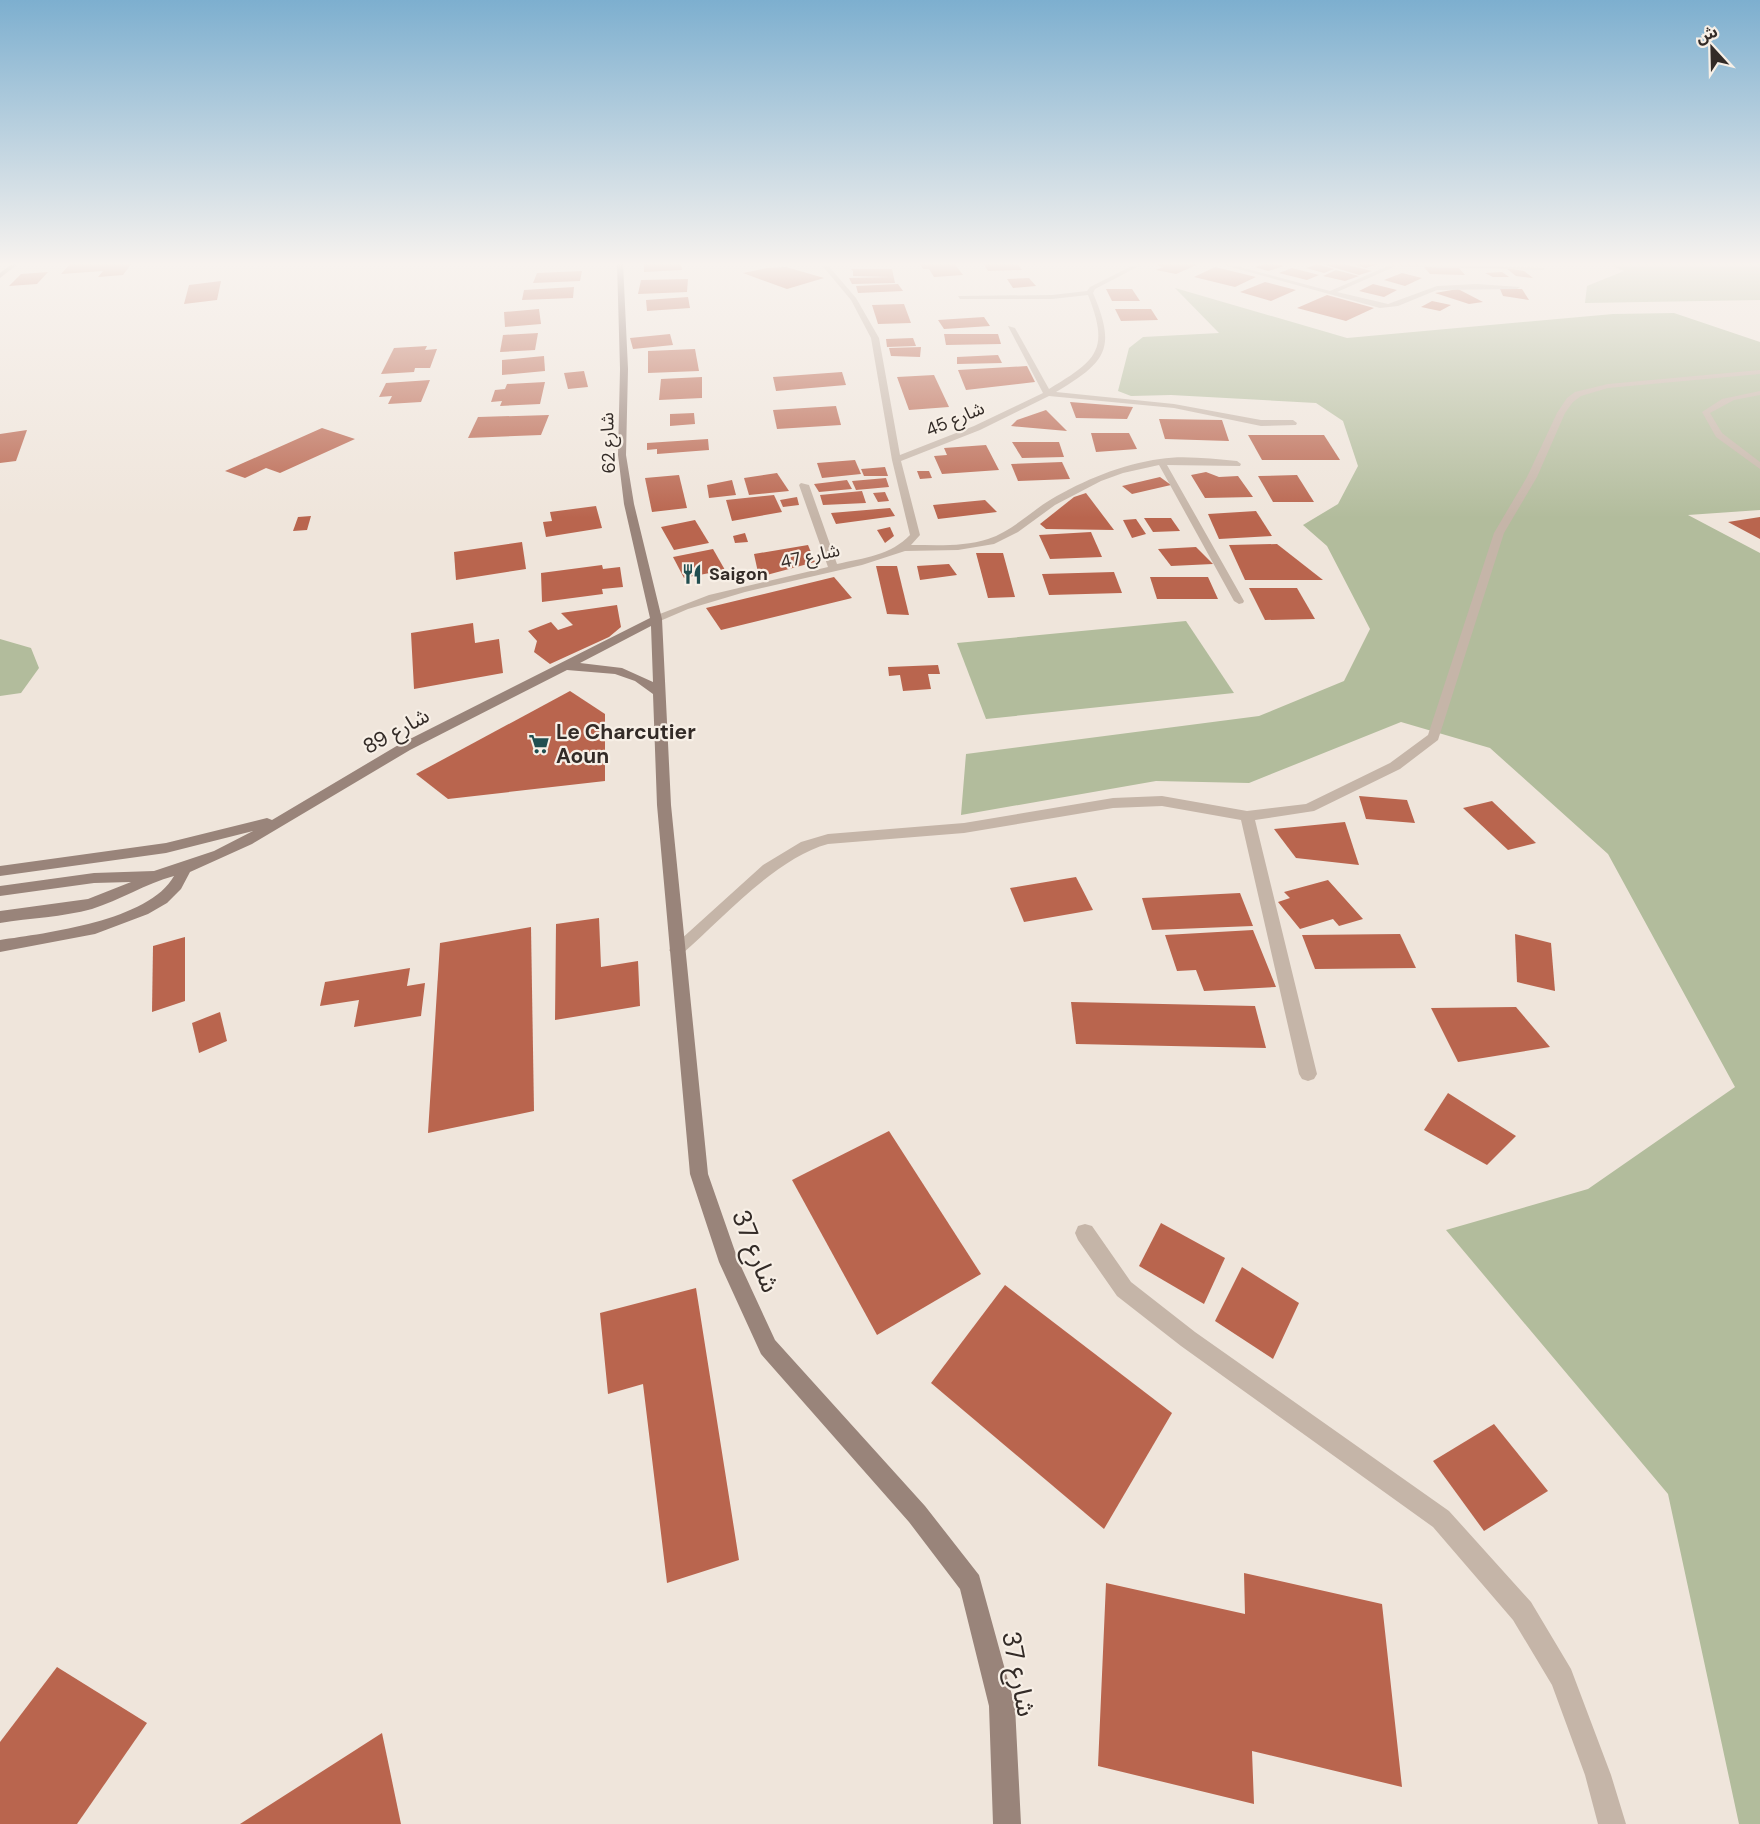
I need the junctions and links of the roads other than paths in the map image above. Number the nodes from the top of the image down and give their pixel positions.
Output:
1 (623, 348) edge
2 (877, 348) edge
3 (1022, 348) edge
4 (1101, 348) edge
5 (1760, 372) edge
6 (1760, 393) edge
7 (1048, 394) junction
8 (1293, 423) dead end
9 (896, 460) junction
10 (1161, 461) junction
11 (1237, 464) dead end
12 (1760, 466) edge
13 (804, 485) dead end
14 (903, 548) junction
15 (833, 567) junction
16 (1239, 601) dead end
17 (656, 619) junction
18 (564, 668) junction
19 (659, 693) junction
20 (1247, 816) junction
21 (282, 819) junction
22 (185, 868) junction
23 (0, 871) edge
24 (156, 876) junction
25 (0, 891) edge
26 (0, 917) edge
27 (0, 946) edge
28 (677, 951) junction
29 (1308, 1074) dead end
30 (1085, 1233) dead end
31 (1007, 1824) edge
32 (1612, 1824) edge

1 - 17 street, شارع 62
2 - 9 street
3 - 7 street
4 - 7 street, شارع 45
5 - 20 street
6 - 12 street
7 - 8 street
7 - 9 street, شارع 45
9 - 14 street
10 - 11 street, شارع 47
10 - 14 street, شارع 47
10 - 16 street
13 - 15 street
14 - 15 street, شارع 47
15 - 17 street, شارع 47
17 - 18 street, شارع 89
17 - 19 street, شارع 37
18 - 19 street
18 - 21 street, شارع 89
19 - 28 street, شارع 37
20 - 28 street
20 - 29 street
21 - 22 street, شارع 89
21 - 23 street
22 - 24 street, شارع 89
22 - 27 street
24 - 25 street
24 - 26 street
28 - 31 street, شارع 37
30 - 32 street

